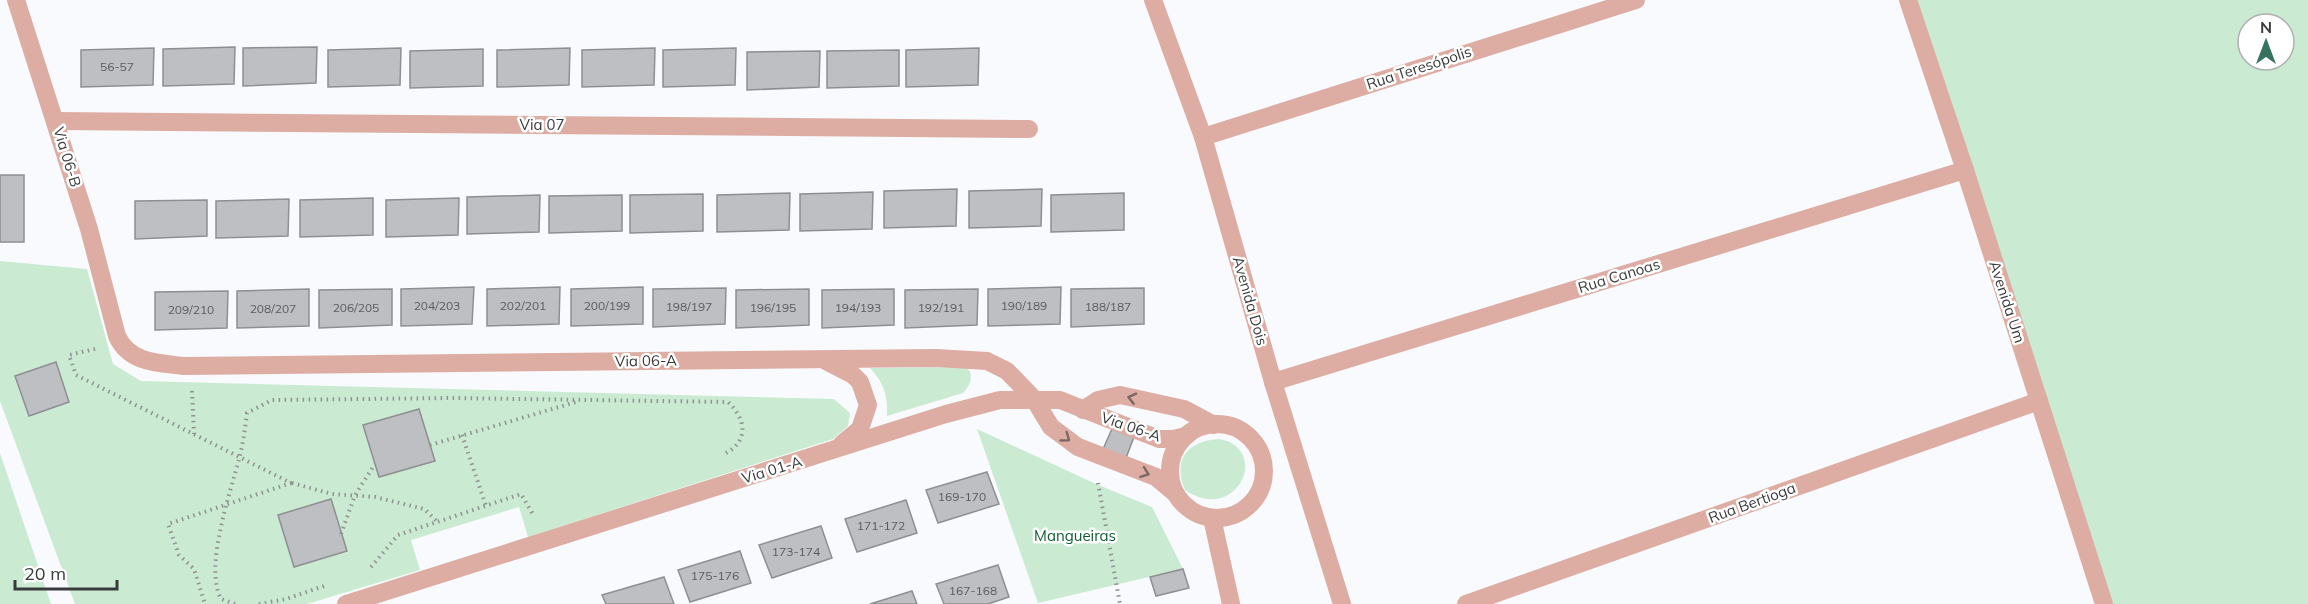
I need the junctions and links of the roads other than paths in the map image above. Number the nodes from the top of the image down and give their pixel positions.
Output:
1 (16, 0) edge
2 (1153, 0) edge
3 (1636, 0) edge
4 (1908, 0) edge
5 (56, 121) junction
6 (1029, 129) dead end
7 (1203, 137) junction
8 (1965, 170) junction
9 (111, 316) joint
10 (822, 359) junction
11 (1273, 382) junction
12 (1034, 399) junction
13 (2039, 401) junction
14 (1083, 410) junction
15 (1214, 425) junction
16 (1186, 436) junction
17 (837, 450) junction
18 (1174, 493) junction
19 (1212, 518) junction
20 (346, 604) edge
21 (1231, 604) edge
22 (1342, 604) edge
23 (1466, 604) edge
24 (2104, 604) edge

1 - 5 street, Via 06-B
2 - 7 street, Avenida Dois
3 - 7 street, Rua Teresópolis
4 - 8 street, Avenida Um
5 - 6 street, Via 07
5 - 9 street, Via 06-B
7 - 11 street, Avenida Dois
8 - 11 street, Rua Canoas
8 - 13 street, Avenida Um
9 - 10 street, Via 06-A
10 - 12 street, Via 06-A
10 - 17 street
11 - 22 street, Avenida Dois
12 - 14 street, Via 06-A
12 - 17 street, Via 01-A
12 -> 18 street
13 - 23 street, Rua Bertioga
13 - 24 street, Avenida Um
15 -> 14 street
14 - 16 street, Via 06-A
15 - 16 street
15 - 19 street
16 - 18 street
17 - 20 street, Via 01-A
18 - 19 street
19 - 21 street

